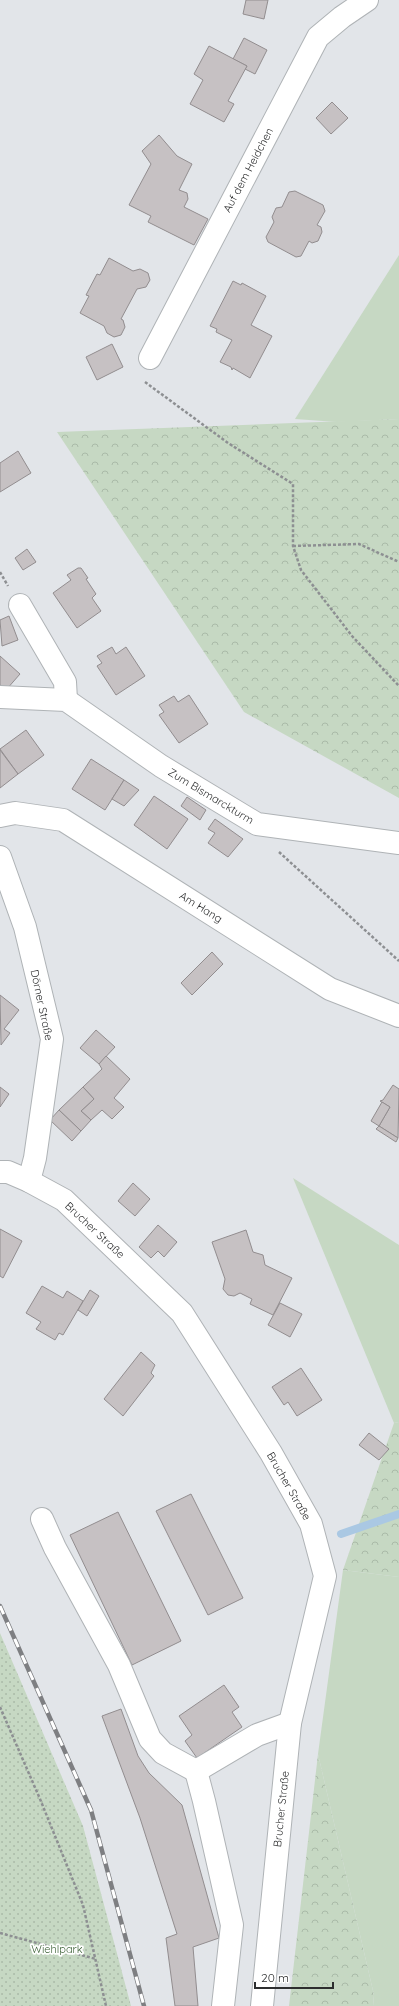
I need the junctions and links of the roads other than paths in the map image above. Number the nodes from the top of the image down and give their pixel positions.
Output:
1 (367, 0) edge
2 (150, 358) road end
3 (20, 605) dead end
4 (0, 697) edge
5 (66, 700) junction
6 (0, 816) edge
7 (399, 843) edge
8 (0, 857) edge
9 (399, 1016) edge
10 (0, 1172) edge
11 (29, 1181) junction
12 (42, 1519) dead end
13 (290, 1723) junction
14 (196, 1771) junction
15 (223, 2006) edge
16 (262, 2006) edge

1 - 2 street, Auf dem Heidchen
3 - 5 street
4 - 5 street
5 - 7 street, Zum Bismarckturm
6 - 9 street, Am Hang
8 - 11 street, Dörner Straße
10 - 11 street, Brucher Straße
11 - 13 street, Brucher Straße
12 - 14 street
13 - 14 street
13 - 16 street, Brucher Straße
14 - 15 street

